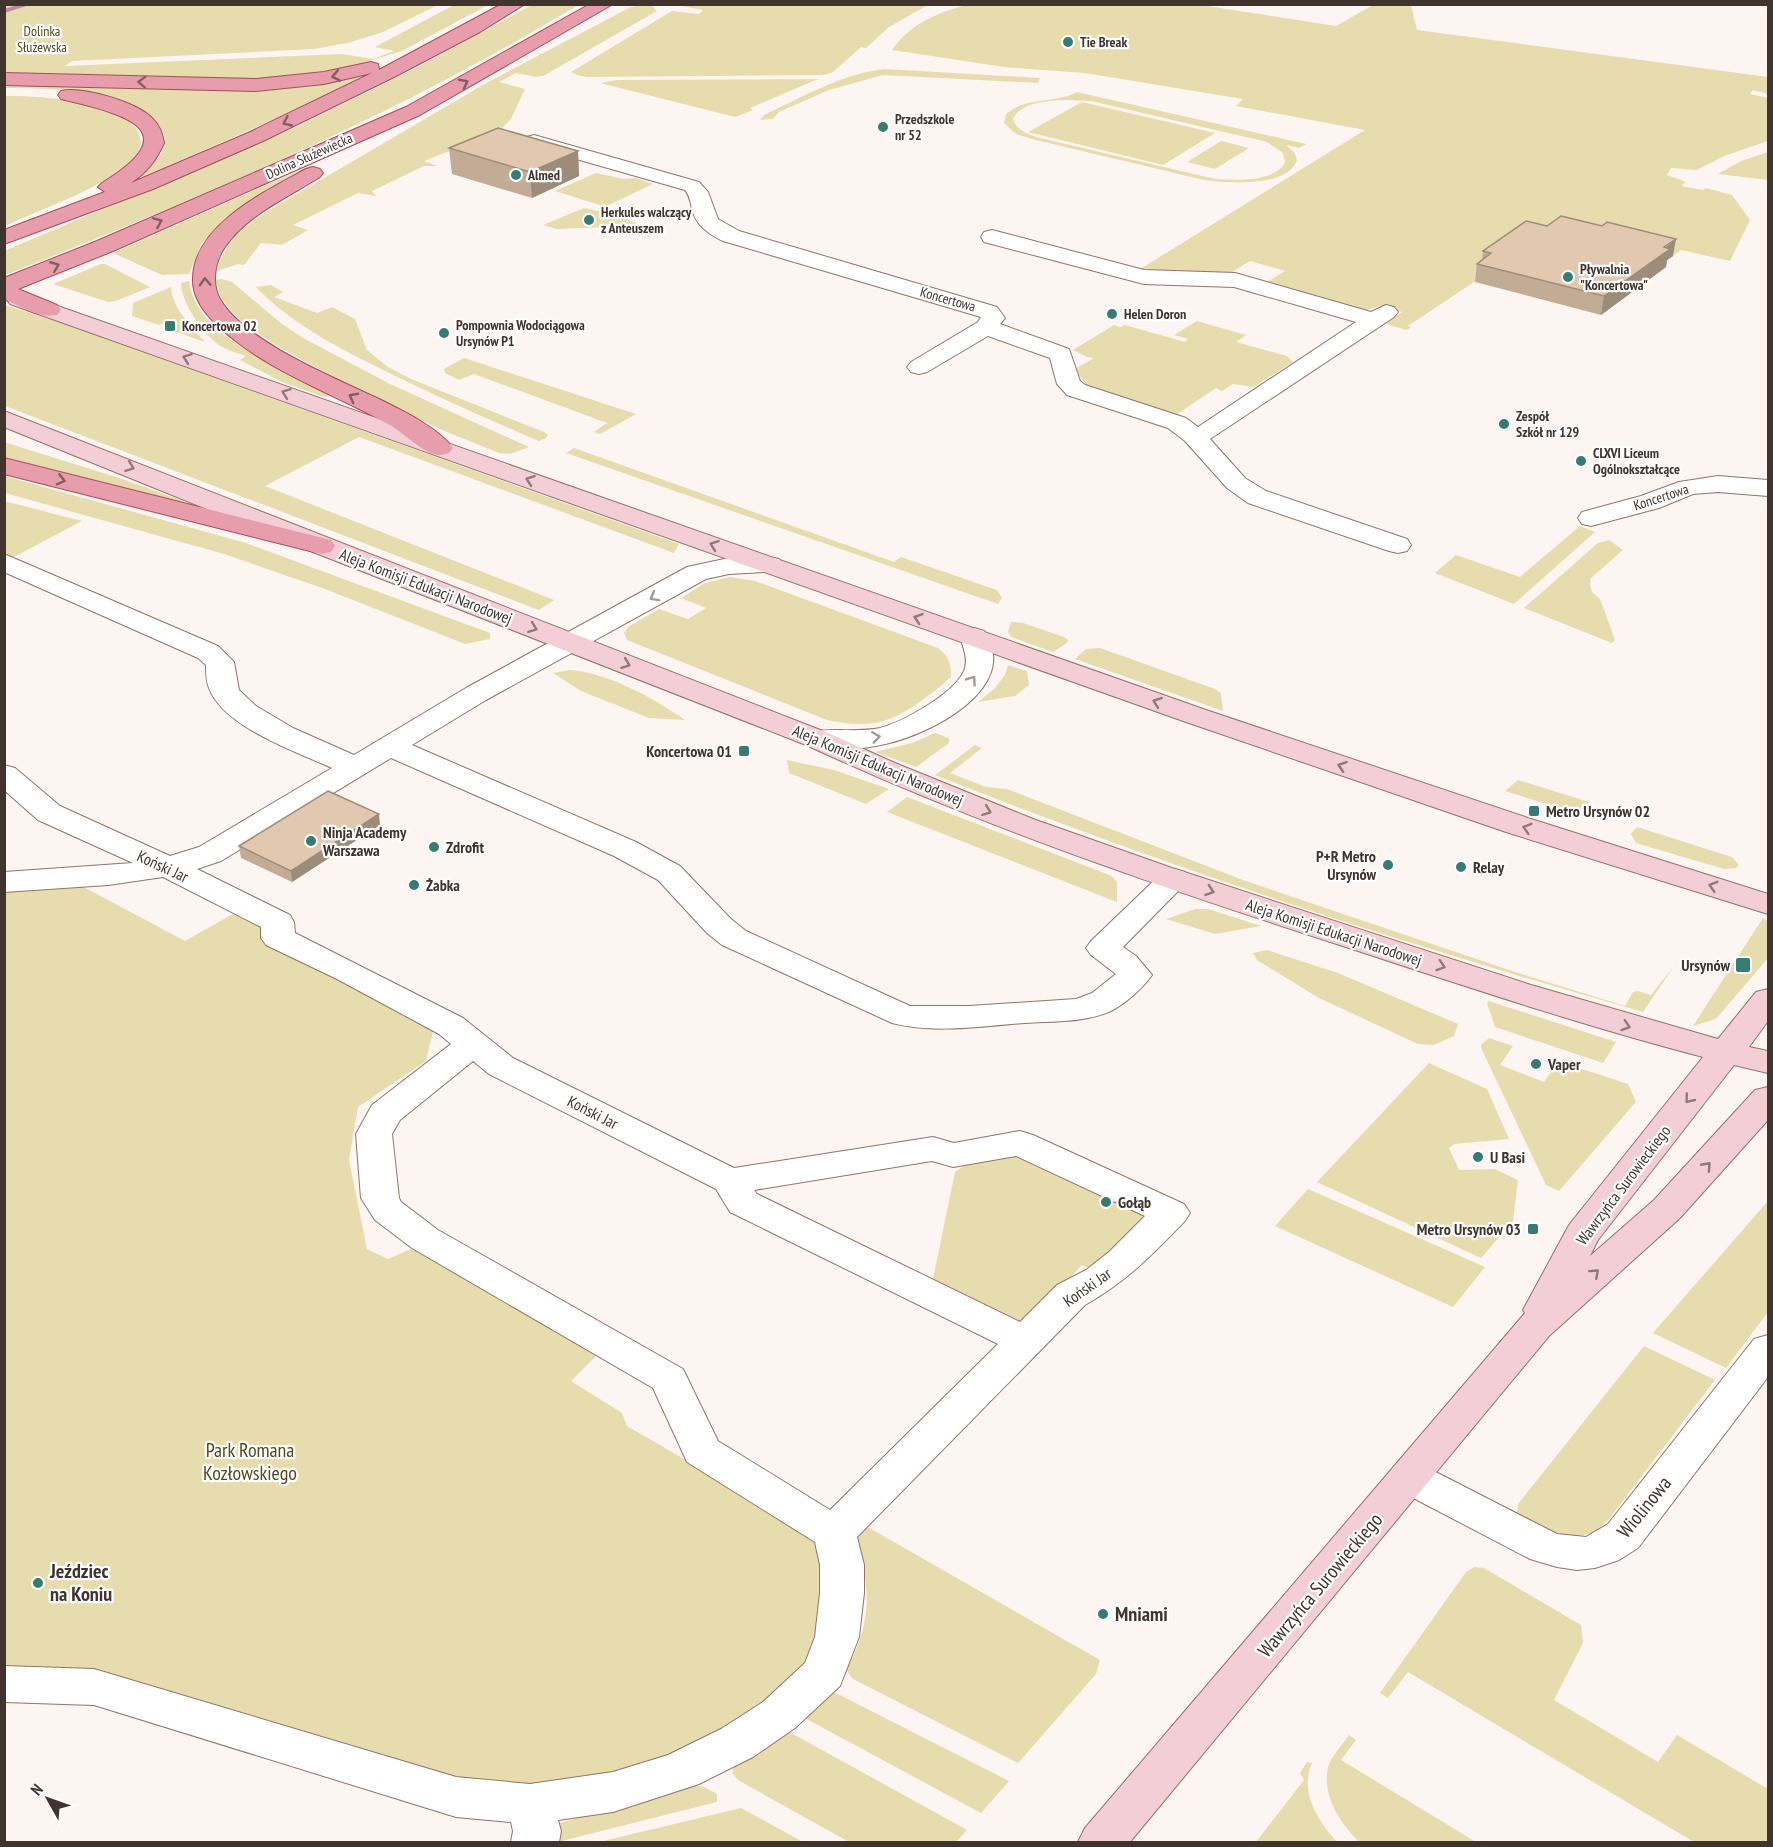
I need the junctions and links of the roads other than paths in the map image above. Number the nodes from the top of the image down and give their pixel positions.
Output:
1 (516, 4) edge
2 (604, 4) edge
3 (452, 41) junction
4 (4, 79) edge
5 (4, 92) edge
6 (413, 111) junction
7 (517, 137) edge
8 (42, 223) junction
9 (992, 237) dead end
10 (4, 238) edge
11 (4, 286) edge
12 (4, 293) edge
13 (985, 318) junction
14 (919, 367) dead end
15 (4, 418) edge
16 (1194, 436) junction
17 (440, 448) junction
18 (4, 466) edge
19 (1768, 488) edge
20 (1591, 518) dead end
21 (1398, 545) dead end
22 (322, 546) junction
23 (4, 562) edge
24 (769, 565) junction
25 (974, 637) junction
26 (572, 643) junction
27 (818, 739) junction
28 (390, 747) junction
29 (356, 767) junction
30 (4, 774) edge
31 (168, 867) junction
32 (1174, 879) junction
33 (4, 882) edge
34 (1768, 904) edge
35 (1768, 999) edge
36 (474, 1043) junction
37 (1725, 1053) junction
38 (1768, 1062) edge
39 (1768, 1098) edge
40 (730, 1181) junction
41 (1535, 1326) junction
42 (1025, 1341) junction
43 (1768, 1349) edge
44 (1409, 1477) junction
45 (834, 1533) junction
46 (4, 1684) edge
47 (533, 1823) edge
48 (1102, 1842) edge

1 - 3 main road
6 -> 2 main road, Dolina Służewiecka
3 -> 4 main road
3 -> 8 main road
5 - 8 main road
11 -> 6 main road, Dolina Służewiecka
17 -> 6 main road
7 - 13 street, Koncertowa
8 - 10 main road
9 - 16 street
17 -> 12 main road
13 - 14 street
13 - 16 street, Koncertowa
15 -> 22 main road, Aleja Komisji Edukacji Narodowej
16 - 21 street, Koncertowa
24 -> 17 main road
18 -> 22 main road
19 - 20 street, Koncertowa
22 -> 26 main road, Aleja Komisji Edukacji Narodowej
23 - 29 street
25 -> 24 main road
24 -> 26 street
27 -> 25 street
34 -> 25 main road
26 -> 27 main road, Aleja Komisji Edukacji Narodowej
26 - 28 street
27 -> 32 main road, Aleja Komisji Edukacji Narodowej
28 - 29 street
28 - 32 street
29 - 31 street
30 - 31 street, Koński Jar
31 - 33 street
31 - 36 street, Koński Jar
32 -> 37 main road, Aleja Komisji Edukacji Narodowej
35 - 37 main road, Wawrzyńca Surowieckiego
36 - 40 street, Koński Jar
36 - 45 street
37 - 38 main road, Aleja Komisji Edukacji Narodowej
37 -> 41 main road, Wawrzyńca Surowieckiego
41 -> 39 main road, Wawrzyńca Surowieckiego
40 - 42 street, Koński Jar
40 - 42 street, Koński Jar
41 - 44 main road, Wawrzyńca Surowieckiego
42 - 45 street
43 - 44 street, Wiolinowa
44 - 48 main road, Wawrzyńca Surowieckiego
45 - 47 street
46 - 47 street

